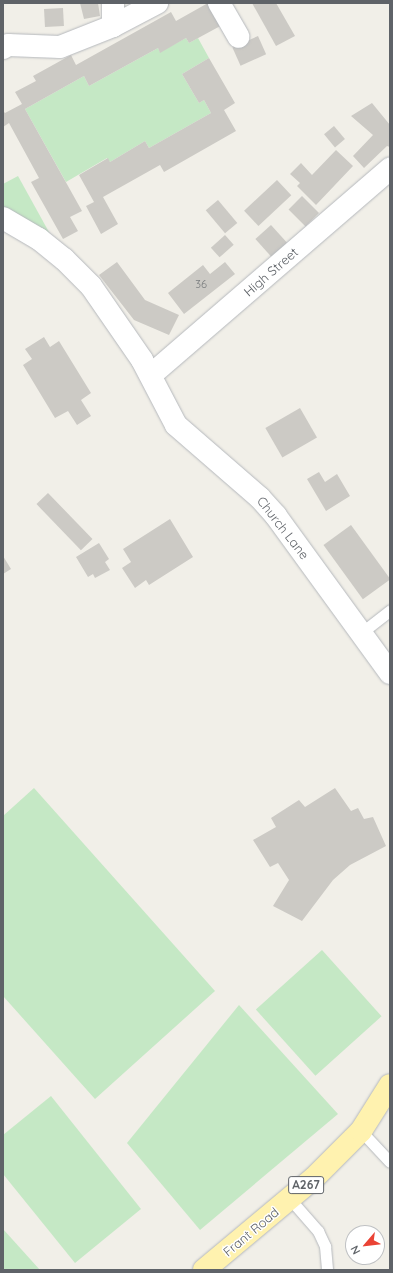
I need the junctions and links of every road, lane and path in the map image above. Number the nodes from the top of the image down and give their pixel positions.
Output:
1 (113, 3) edge
2 (157, 3) edge
3 (219, 3) edge
4 (113, 26) junction
5 (238, 37) dead end
6 (3, 48) edge
7 (390, 169) edge
8 (3, 218) edge
9 (151, 375) junction
10 (390, 610) edge
11 (361, 634) junction
12 (390, 673) edge
13 (390, 1085) edge
14 (361, 1131) junction
15 (390, 1162) edge
16 (290, 1199) junction
17 (204, 1270) edge
18 (327, 1270) edge

1 - 4 street
2 - 4 street
3 - 5 street
4 - 6 street
7 - 9 street, High Street
8 - 9 street, Church Lane
9 - 11 street, Church Lane
10 - 11 lane
11 - 12 street, Church Lane
13 - 14 main road, Frant Road / A267
14 - 15 lane
14 - 16 main road, Frant Road / A267
16 - 17 main road, Frant Road / A267
16 - 18 lane

